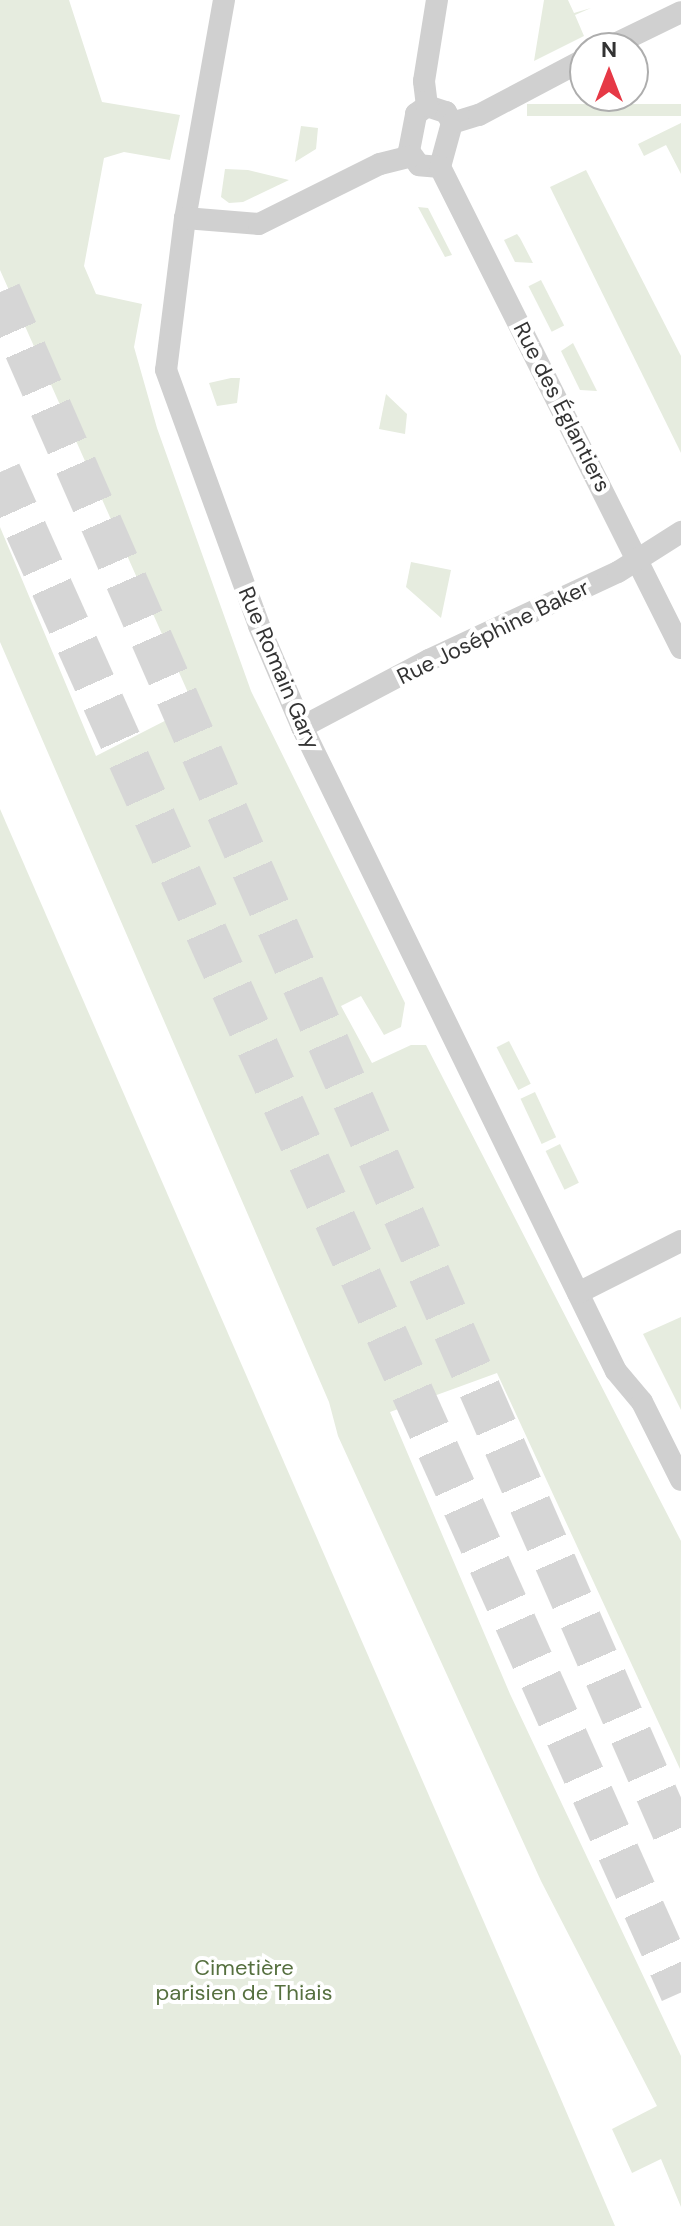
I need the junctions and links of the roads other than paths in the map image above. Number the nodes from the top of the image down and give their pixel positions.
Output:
1 (224, 0) edge
2 (437, 0) edge
3 (681, 12) edge
4 (640, 32) edge
5 (569, 67) edge
6 (427, 106) junction
7 (452, 123) junction
8 (411, 156) junction
9 (440, 167) junction
10 (185, 218) junction
11 (681, 532) edge
12 (638, 560) junction
13 (681, 648) edge
14 (302, 727) junction
15 (681, 1241) edge
16 (578, 1293) junction
17 (681, 1480) edge

1 - 10 street, Rue Romain Gary
2 - 6 street
3 - 4 street
5 - 7 street
6 - 7 street
6 - 8 street
7 - 9 street
8 - 9 street
8 - 10 street
9 - 12 street, Rue des Églantiers
10 - 14 street, Rue Romain Gary
11 - 12 street, Rue Joséphine Baker
12 - 13 street, Rue des Églantiers
12 - 14 street, Rue Joséphine Baker
14 - 16 street, Rue Romain Gary
15 - 16 street
16 - 17 street, Rue Romain Gary

